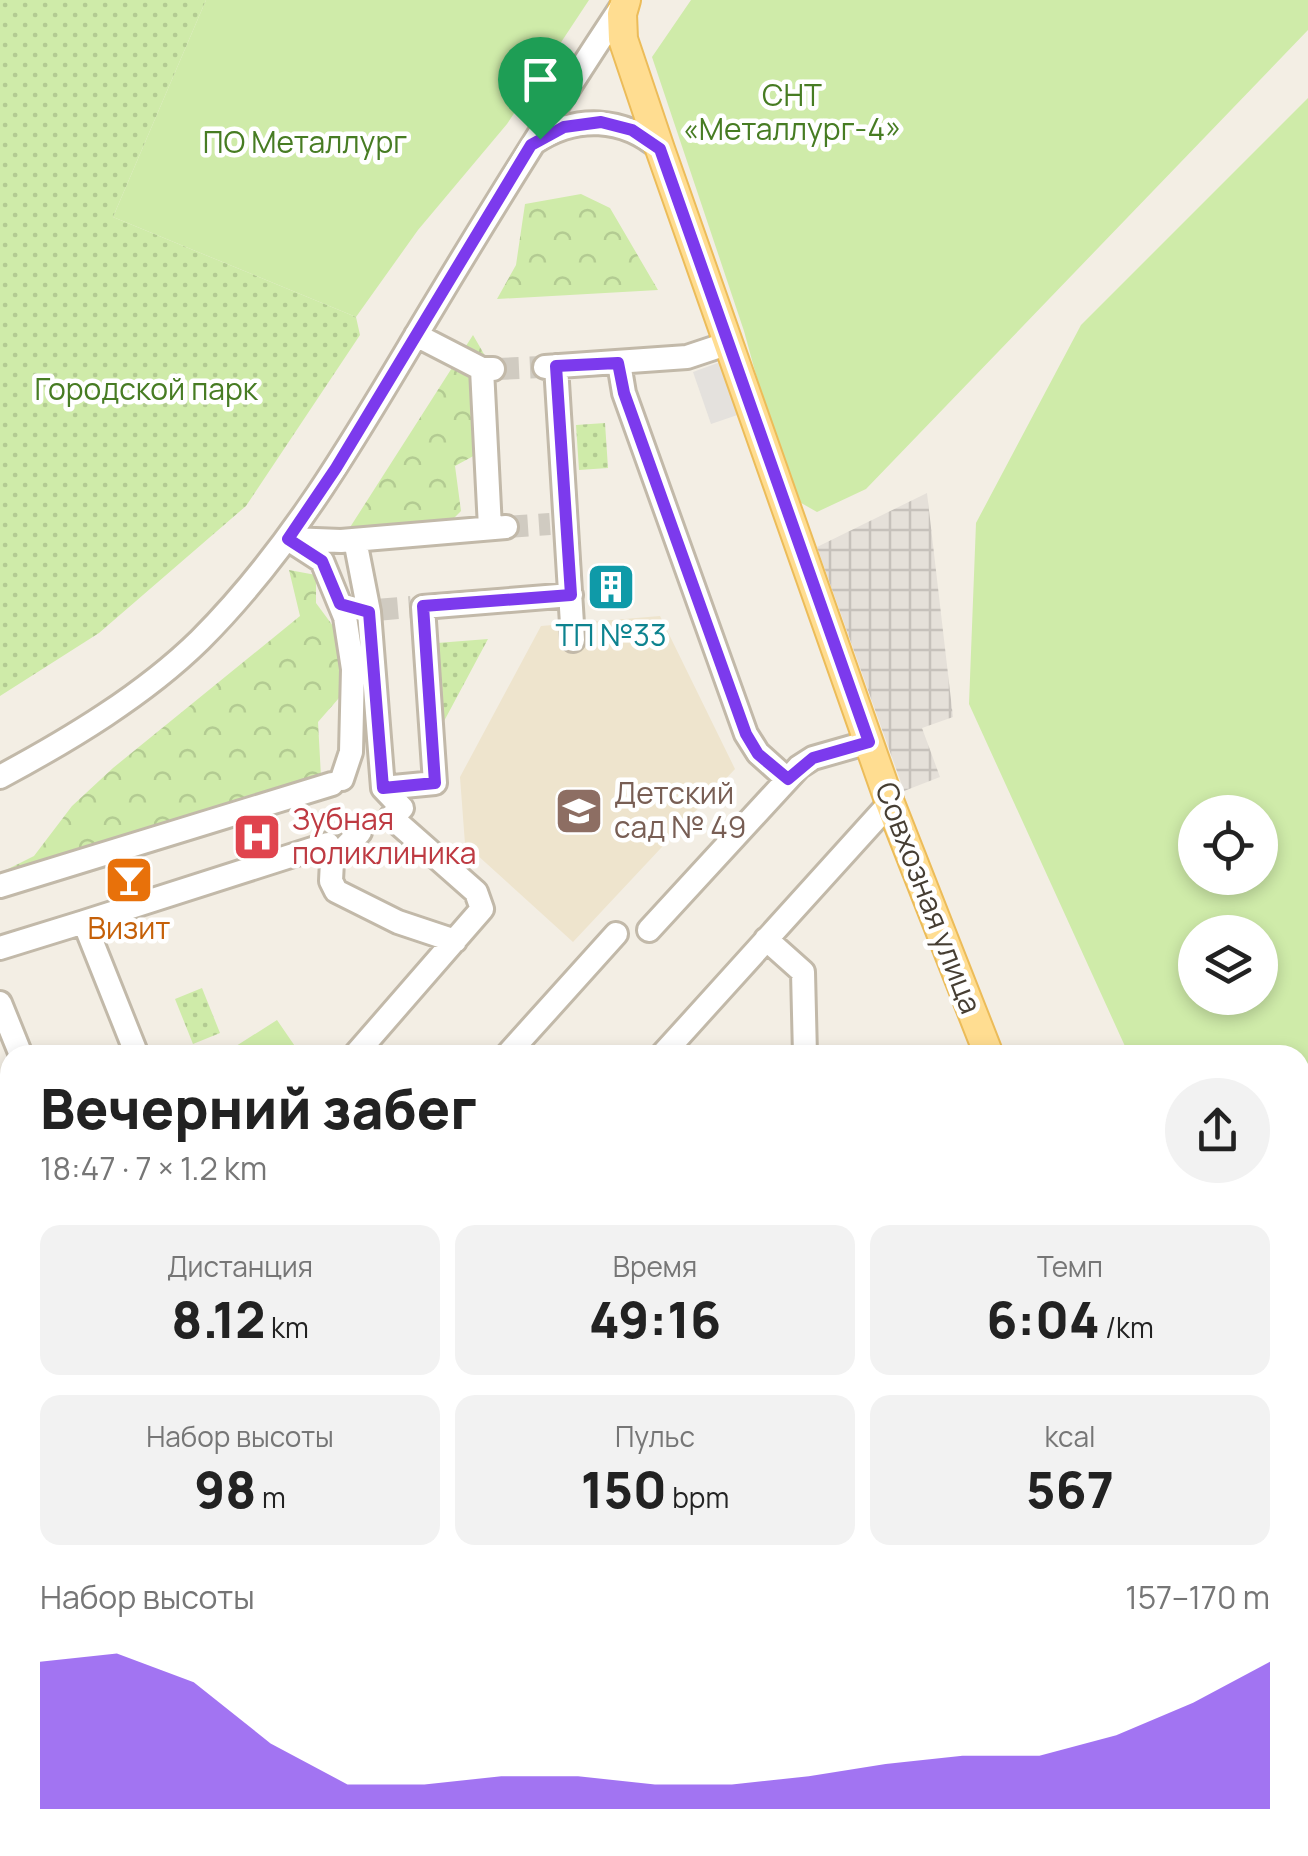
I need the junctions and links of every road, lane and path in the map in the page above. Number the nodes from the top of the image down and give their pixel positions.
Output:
1 (625, 2) edge
2 (531, 145) junction
3 (660, 149) junction
4 (416, 335) junction
5 (729, 343) junction
6 (618, 363) junction
7 (288, 539) junction
8 (355, 540) junction
9 (571, 595) junction
10 (340, 604) junction
11 (372, 611) junction
12 (573, 640) dead end
13 (869, 742) junction
14 (0, 777) edge
15 (788, 779) junction
16 (383, 788) junction
17 (890, 802) junction
18 (360, 832) dead end
19 (328, 844) dead end
20 (0, 886) edge
21 (84, 922) junction
22 (649, 930) dead end
23 (616, 934) dead end
24 (766, 939) junction
25 (455, 941) junction
26 (0, 948) edge
27 (0, 1003) edge
28 (17, 1045) edge
29 (133, 1045) edge
30 (363, 1045) edge
31 (517, 1045) edge
32 (671, 1045) edge
33 (804, 1045) edge
34 (984, 1045) edge

1 - 2 street
1 - 3 main road, Совхозная улица
2 - 3 street
2 - 4 street
3 - 5 main road, Совхозная улица
4 - 7 street
4 - 8 street
5 - 6 street
5 - 13 main road, Совхозная улица
6 - 9 street
6 - 15 street
7 - 8 street
7 - 10 street
7 - 14 street
8 - 11 street
9 - 12 street
9 - 16 street
10 - 11 street
10 - 20 street
11 - 16 street
13 - 15 street
13 - 17 main road, Совхозная улица
15 - 22 street
16 - 25 street
17 - 24 street
17 - 34 main road, Совхозная улица
18 - 25 street
19 - 21 street
21 - 26 street
21 - 29 street
23 - 31 street
24 - 32 street
24 - 33 street
25 - 30 street
27 - 28 street

